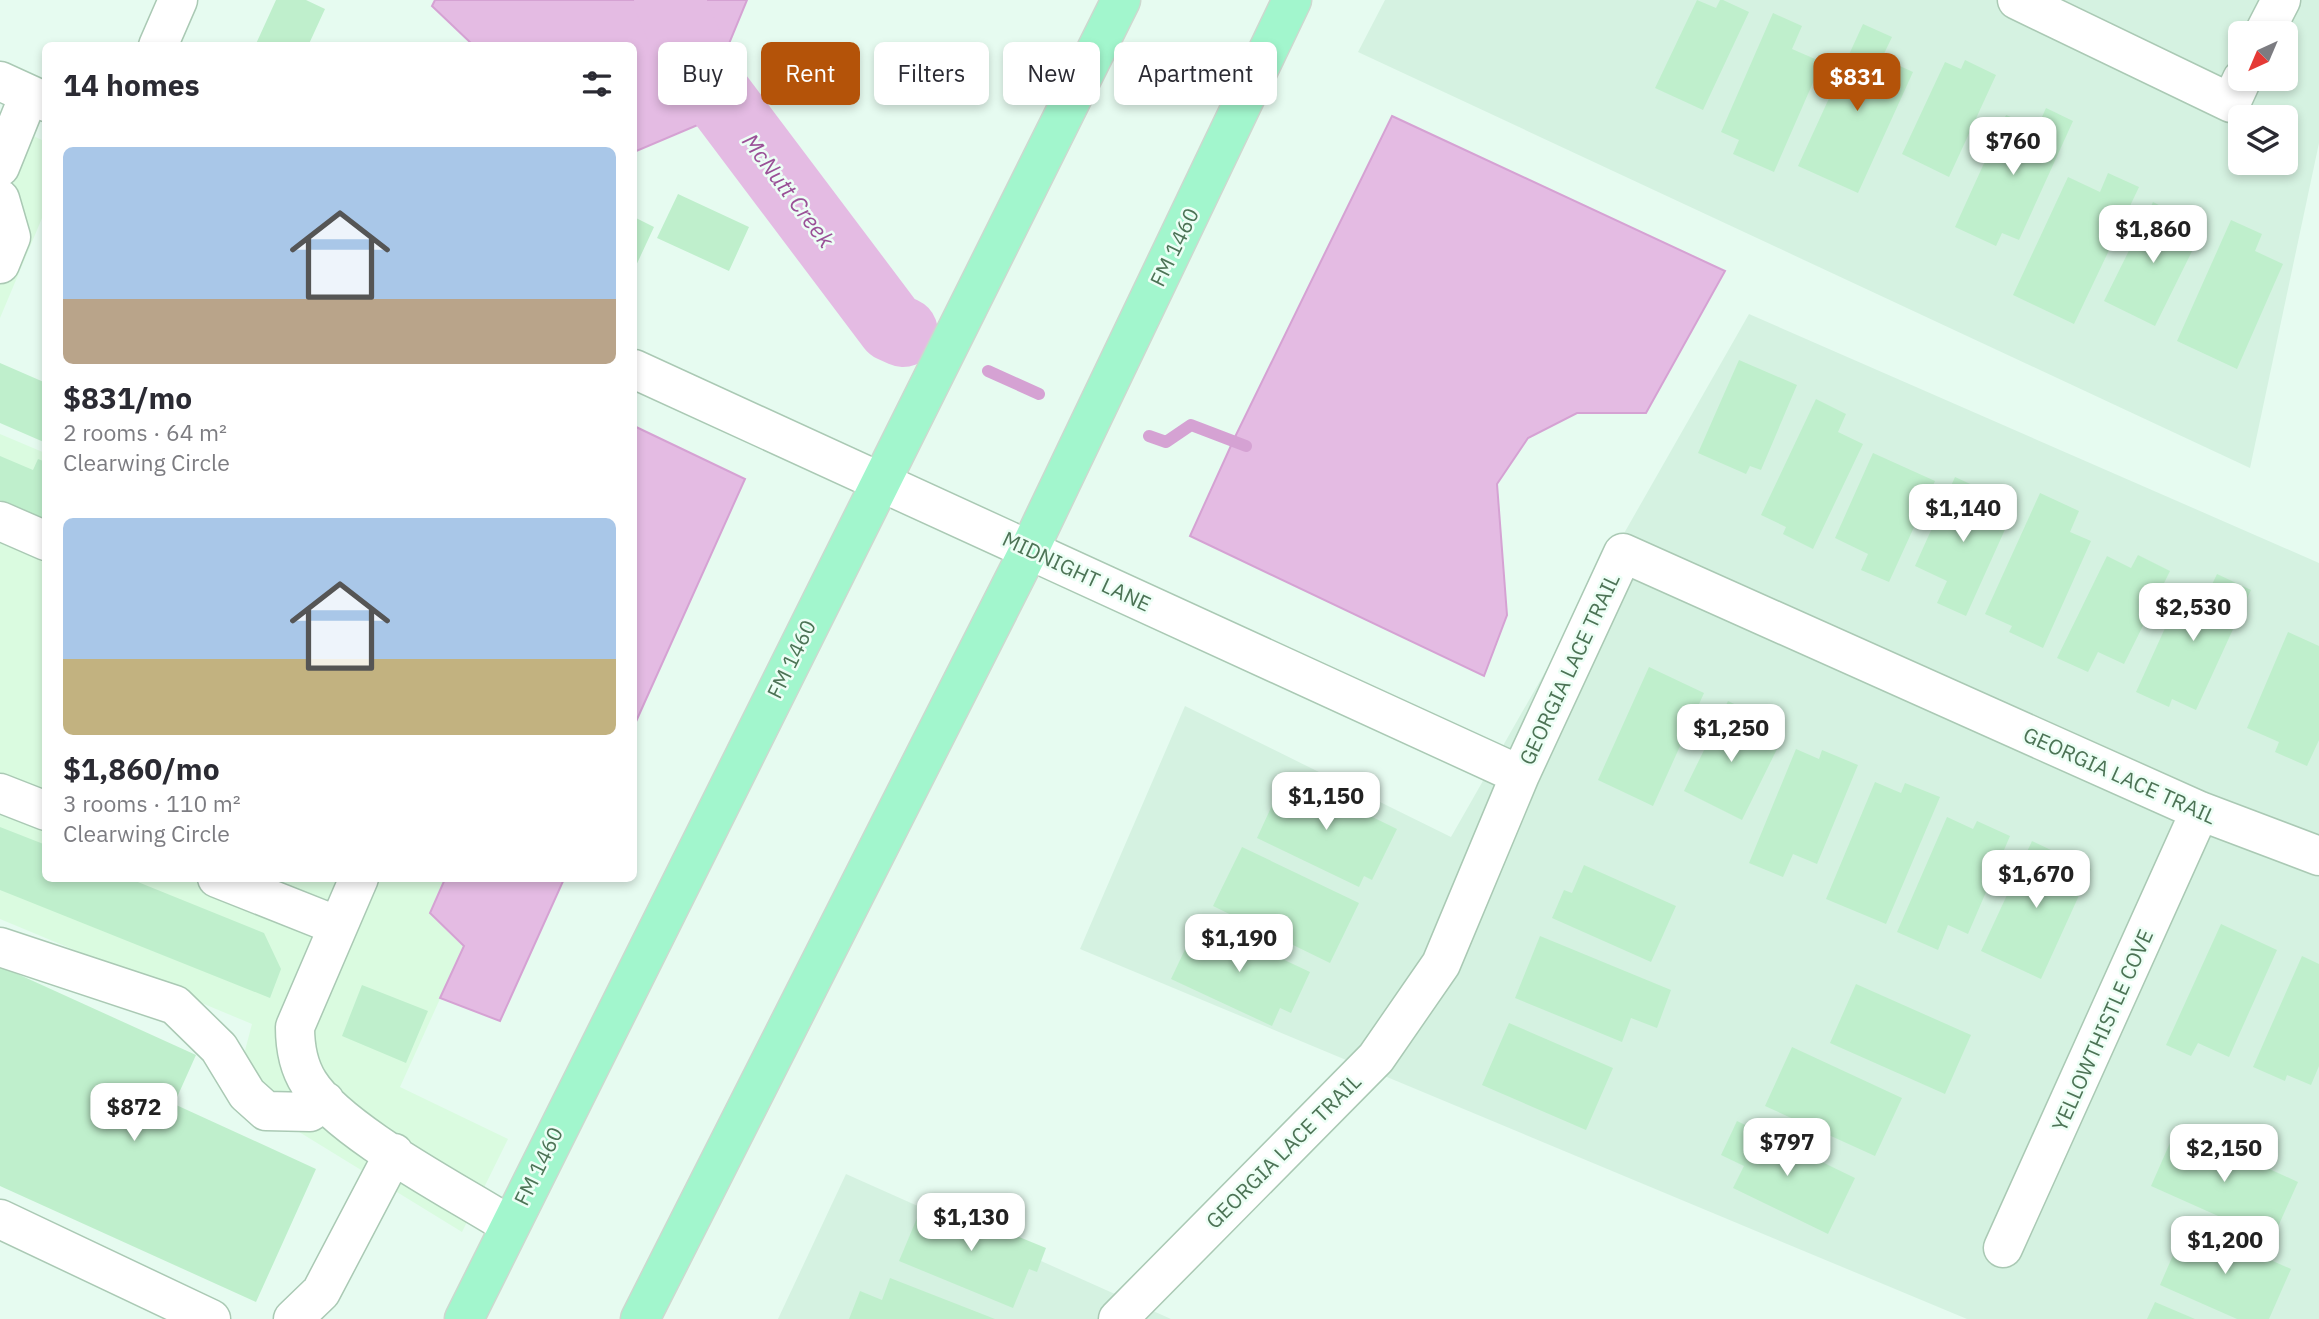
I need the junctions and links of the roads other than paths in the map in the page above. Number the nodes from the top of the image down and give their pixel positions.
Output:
1 (178, 0) edge
2 (1121, 0) edge
3 (1292, 0) edge
4 (2017, 0) edge
5 (2281, 0) edge
6 (2270, 21) edge
7 (161, 42) edge
8 (2236, 91) edge
9 (25, 93) edge
10 (0, 167) edge
11 (0, 199) edge
12 (0, 264) edge
13 (637, 370) edge
14 (879, 481) junction
15 (0, 521) edge
16 (42, 539) edge
17 (1030, 550) junction
18 (1520, 775) junction
19 (0, 793) edge
20 (42, 809) edge
21 (2200, 811) junction
22 (2319, 856) edge
23 (227, 882) edge
24 (357, 882) edge
25 (338, 926) junction
26 (0, 947) edge
27 (325, 1101) junction
28 (394, 1153) junction
29 (0, 1219) edge
30 (509, 1225) junction
31 (2003, 1248) dead end
32 (211, 1319) edge
33 (293, 1319) edge
34 (464, 1319) edge
35 (640, 1319) edge
36 (1118, 1319) edge

1 - 7 street
2 - 14 main road, FM 1460 / FM 1460
3 - 17 main road, FM 1460 / FM 1460
4 - 8 street
5 - 6 street
9 - 10 street
11 - 12 street
13 - 14 street, MIDNIGHT LANE
14 - 17 street, MIDNIGHT LANE
14 - 30 main road, FM 1460 / FM 1460
15 - 16 street
17 - 18 street, MIDNIGHT LANE
17 - 35 main road, FM 1460 / FM 1460
18 - 21 street, GEORGIA LACE TRAIL
18 - 36 street, GEORGIA LACE TRAIL
19 - 20 street
21 - 22 street, GEORGIA LACE TRAIL
21 - 31 street, YELLOWTHISTLE COVE
23 - 25 street
24 - 25 street
25 - 27 street
26 - 27 street
27 - 28 street
28 - 30 street
28 - 33 street
29 - 32 street
30 - 34 main road, FM 1460 / FM 1460

